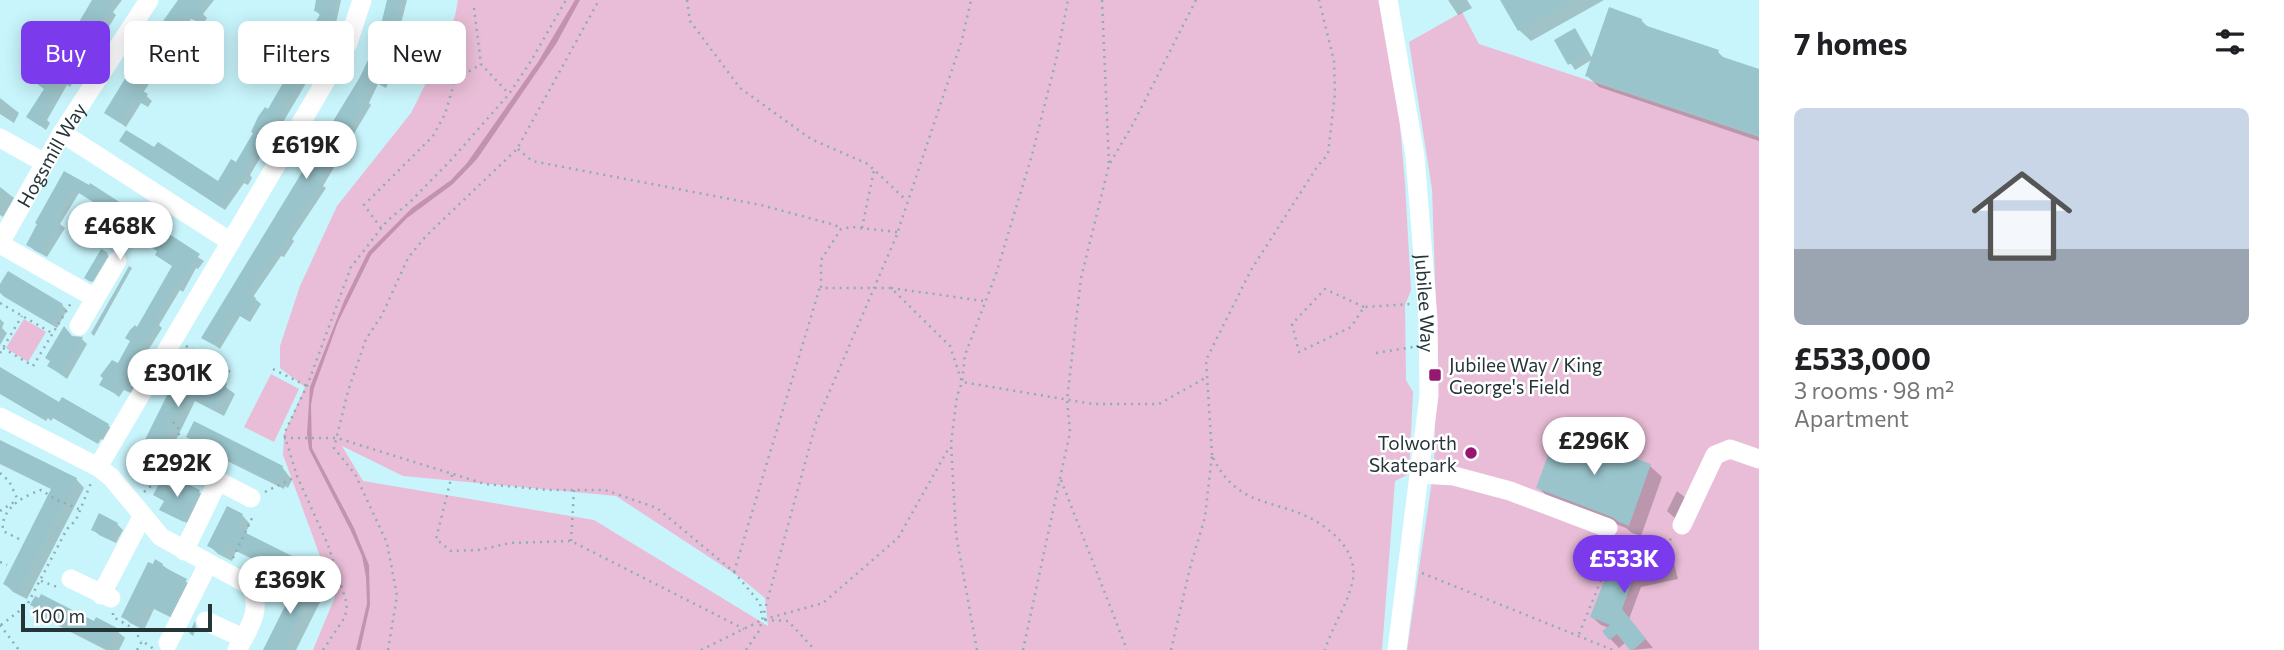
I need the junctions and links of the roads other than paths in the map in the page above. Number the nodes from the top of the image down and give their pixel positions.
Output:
1 (149, 0) edge
2 (362, 0) edge
3 (1388, 0) edge
4 (62, 133) junction
5 (0, 138) edge
6 (44, 163) junction
7 (232, 242) junction
8 (0, 243) edge
9 (117, 261) dead end
10 (87, 293) junction
11 (79, 326) dead end
12 (0, 417) edge
13 (171, 458) dead end
14 (1759, 459) edge
15 (98, 467) junction
16 (1420, 474) junction
17 (218, 481) junction
18 (251, 499) road end
19 (142, 517) junction
20 (1682, 525) road end
21 (1608, 528) dead end
22 (184, 551) junction
23 (217, 568) junction
24 (71, 579) dead end
25 (205, 621) dead end
26 (240, 644) edge
27 (162, 647) edge
28 (1397, 650) edge

1 - 4 street, Hogsmill Way
2 - 7 street
3 - 16 street, Jubilee Way
4 - 6 street, Hogsmill Way
4 - 7 street
5 - 6 street
6 - 8 street, Hogsmill Way
7 - 15 street
8 - 10 street
9 - 10 street
10 - 11 street
12 - 15 street
13 - 17 street
14 - 20 street
15 - 19 street
16 - 21 street
16 - 28 street, Jubilee Way
17 - 18 street
17 - 22 street
19 - 22 street
19 - 24 street
22 - 23 street
23 - 26 street
23 - 27 street
25 - 26 street

